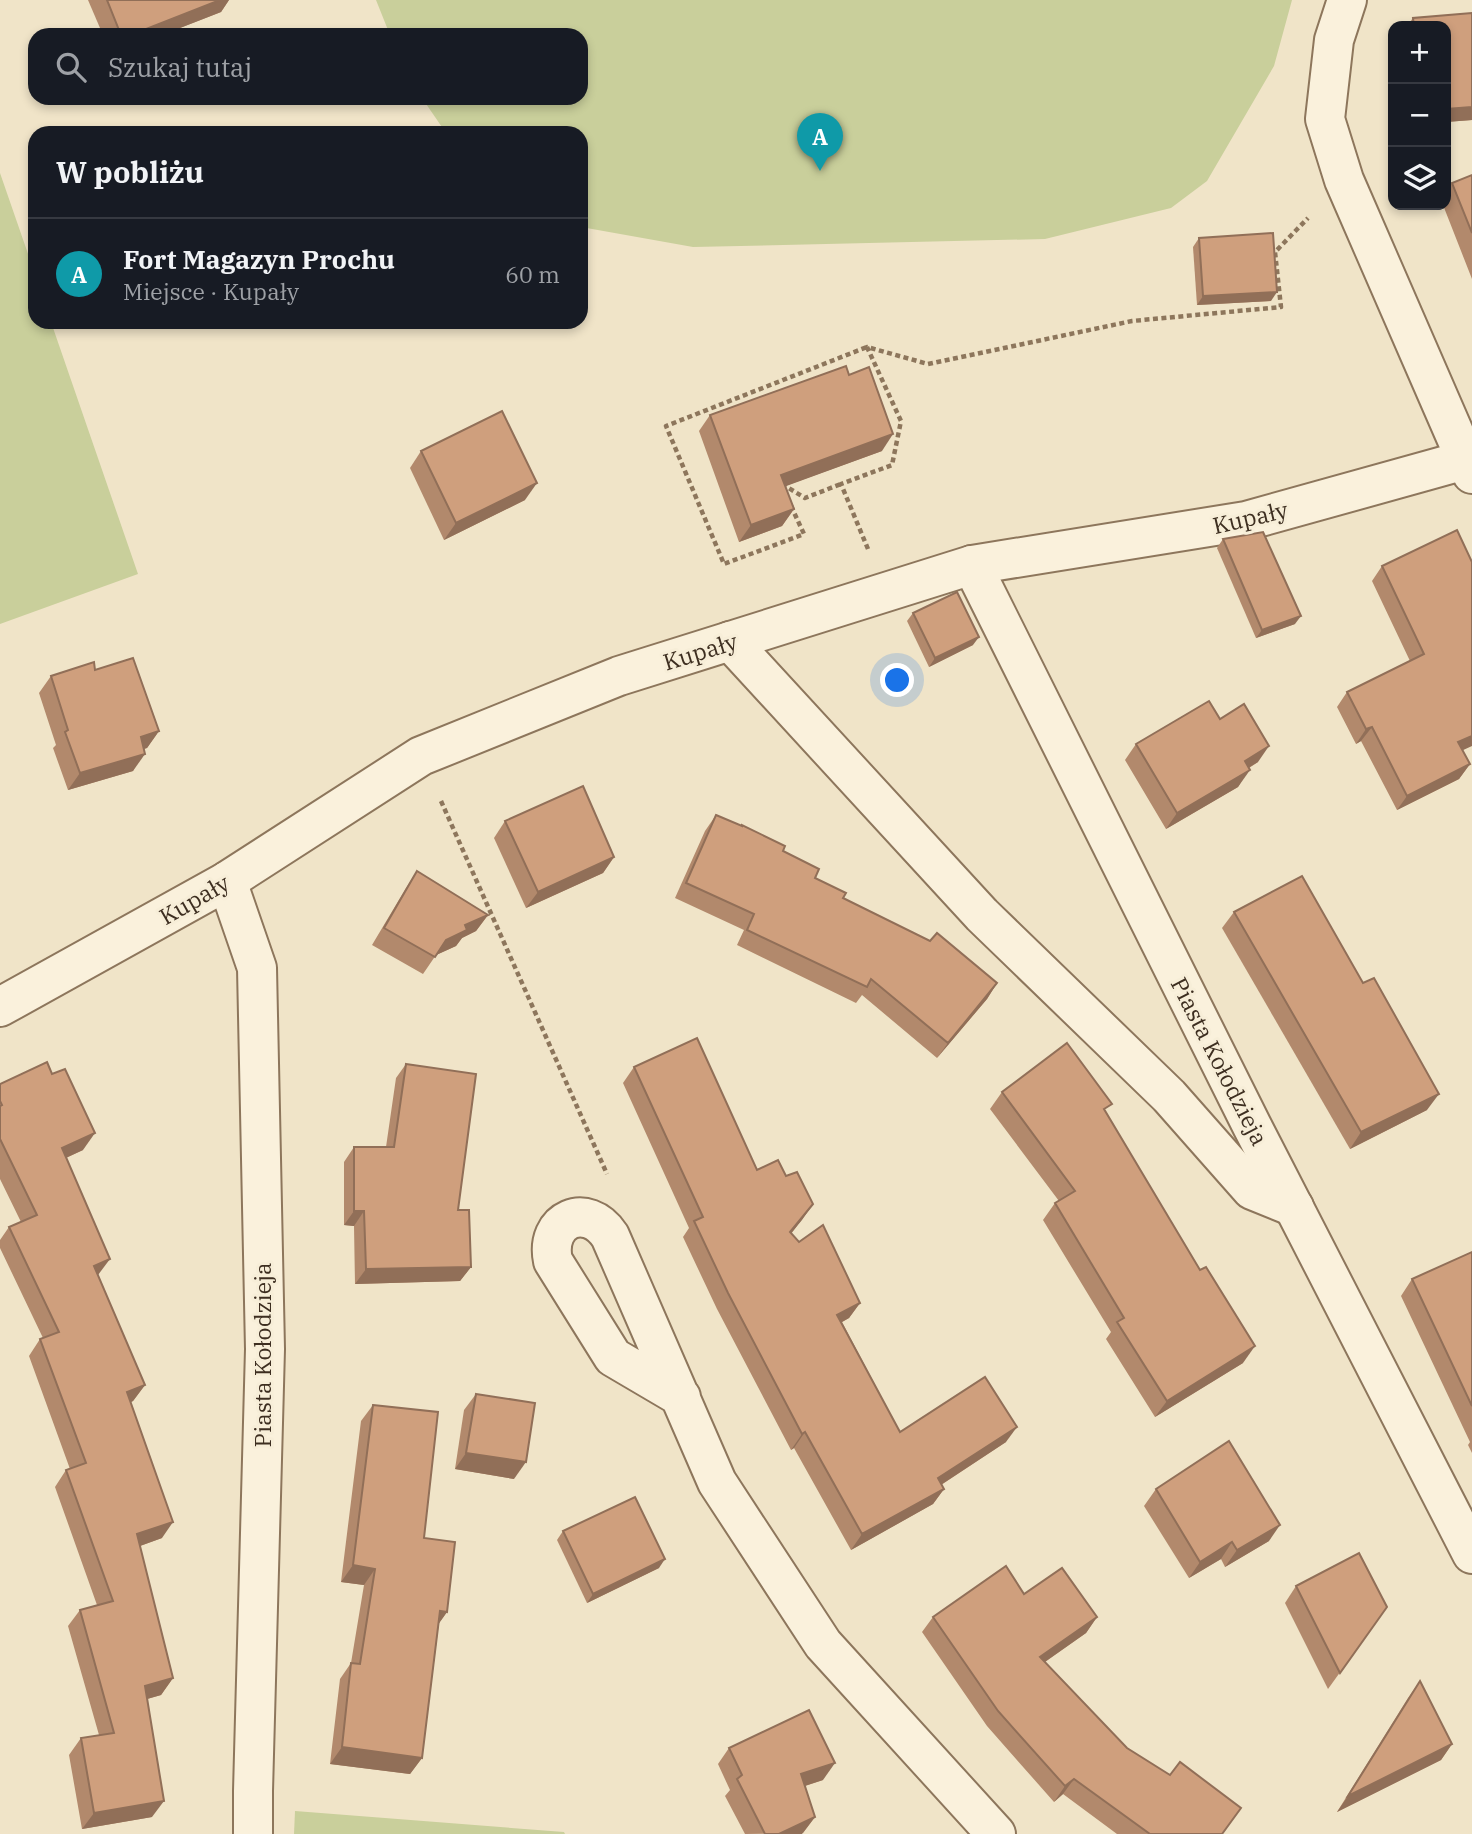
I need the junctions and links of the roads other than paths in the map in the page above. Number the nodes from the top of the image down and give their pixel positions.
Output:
1 (1347, 0) edge
2 (1468, 467) edge
3 (972, 565) junction
4 (730, 641) junction
5 (227, 881) junction
6 (0, 1007) edge
7 (1294, 1207) junction
8 (681, 1396) junction
9 (1472, 1554) edge
10 (253, 1834) edge
11 (996, 1834) edge

1 - 2 street
2 - 3 street, Kupały
3 - 4 street, Kupały
3 - 7 street, Piasta Kołodzieja
4 - 5 street, Kupały
4 - 7 street
5 - 6 street, Kupały
5 - 10 street, Piasta Kołodzieja
7 - 9 street, Piasta Kołodzieja
8 - 8 street
8 - 11 street

